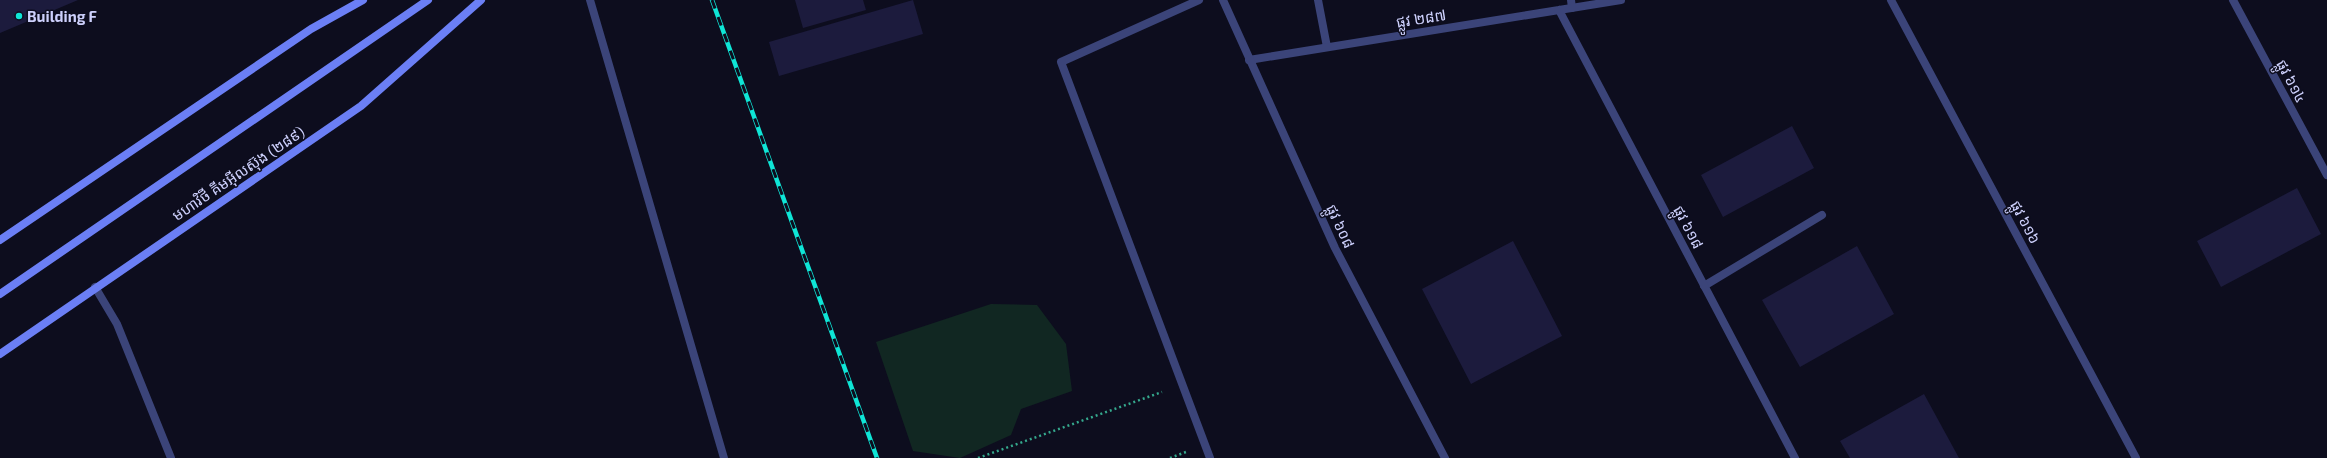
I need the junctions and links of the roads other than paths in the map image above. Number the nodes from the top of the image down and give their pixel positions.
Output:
1 (363, 0) edge
2 (428, 0) edge
3 (481, 0) edge
4 (590, 0) edge
5 (1199, 0) edge
6 (1223, 0) edge
7 (1318, 0) edge
8 (1621, 0) edge
9 (1891, 0) edge
10 (2233, 0) edge
11 (1571, 4) edge
12 (1559, 10) junction
13 (1327, 47) junction
14 (1249, 60) junction
15 (2327, 175) edge
16 (1822, 215) dead end
17 (0, 240) edge
18 (1704, 286) junction
19 (96, 287) junction
20 (0, 294) edge
21 (0, 354) edge
22 (171, 458) edge
23 (724, 458) edge
24 (1210, 458) edge
25 (1445, 458) edge
26 (1795, 458) edge
27 (2136, 458) edge

1 - 17 main road
2 - 20 main road
3 - 19 main road, មហាវិថី គីមអ៊ីលស៊ុង (២៨៩)
4 - 23 street
5 - 24 street
6 - 14 street, ផ្លូវ ៦០៨
7 - 13 street
8 - 11 street, ផ្លូវ ២៨៧
9 - 27 street, ផ្លូវ ៦១៦
10 - 15 street, ផ្លូវ ៦១៤
11 - 12 street, ផ្លូវ ២៨៧
12 - 13 street, ផ្លូវ ២៨៧
12 - 18 street, ផ្លូវ ៦១៨
13 - 14 street, ផ្លូវ ២៨៧
14 - 25 street, ផ្លូវ ៦០៨
16 - 18 street
18 - 26 street, ផ្លូវ ៦១៨
19 - 21 main road, មហាវិថី គីមអ៊ីលស៊ុង (២៨៩)
19 - 22 street

